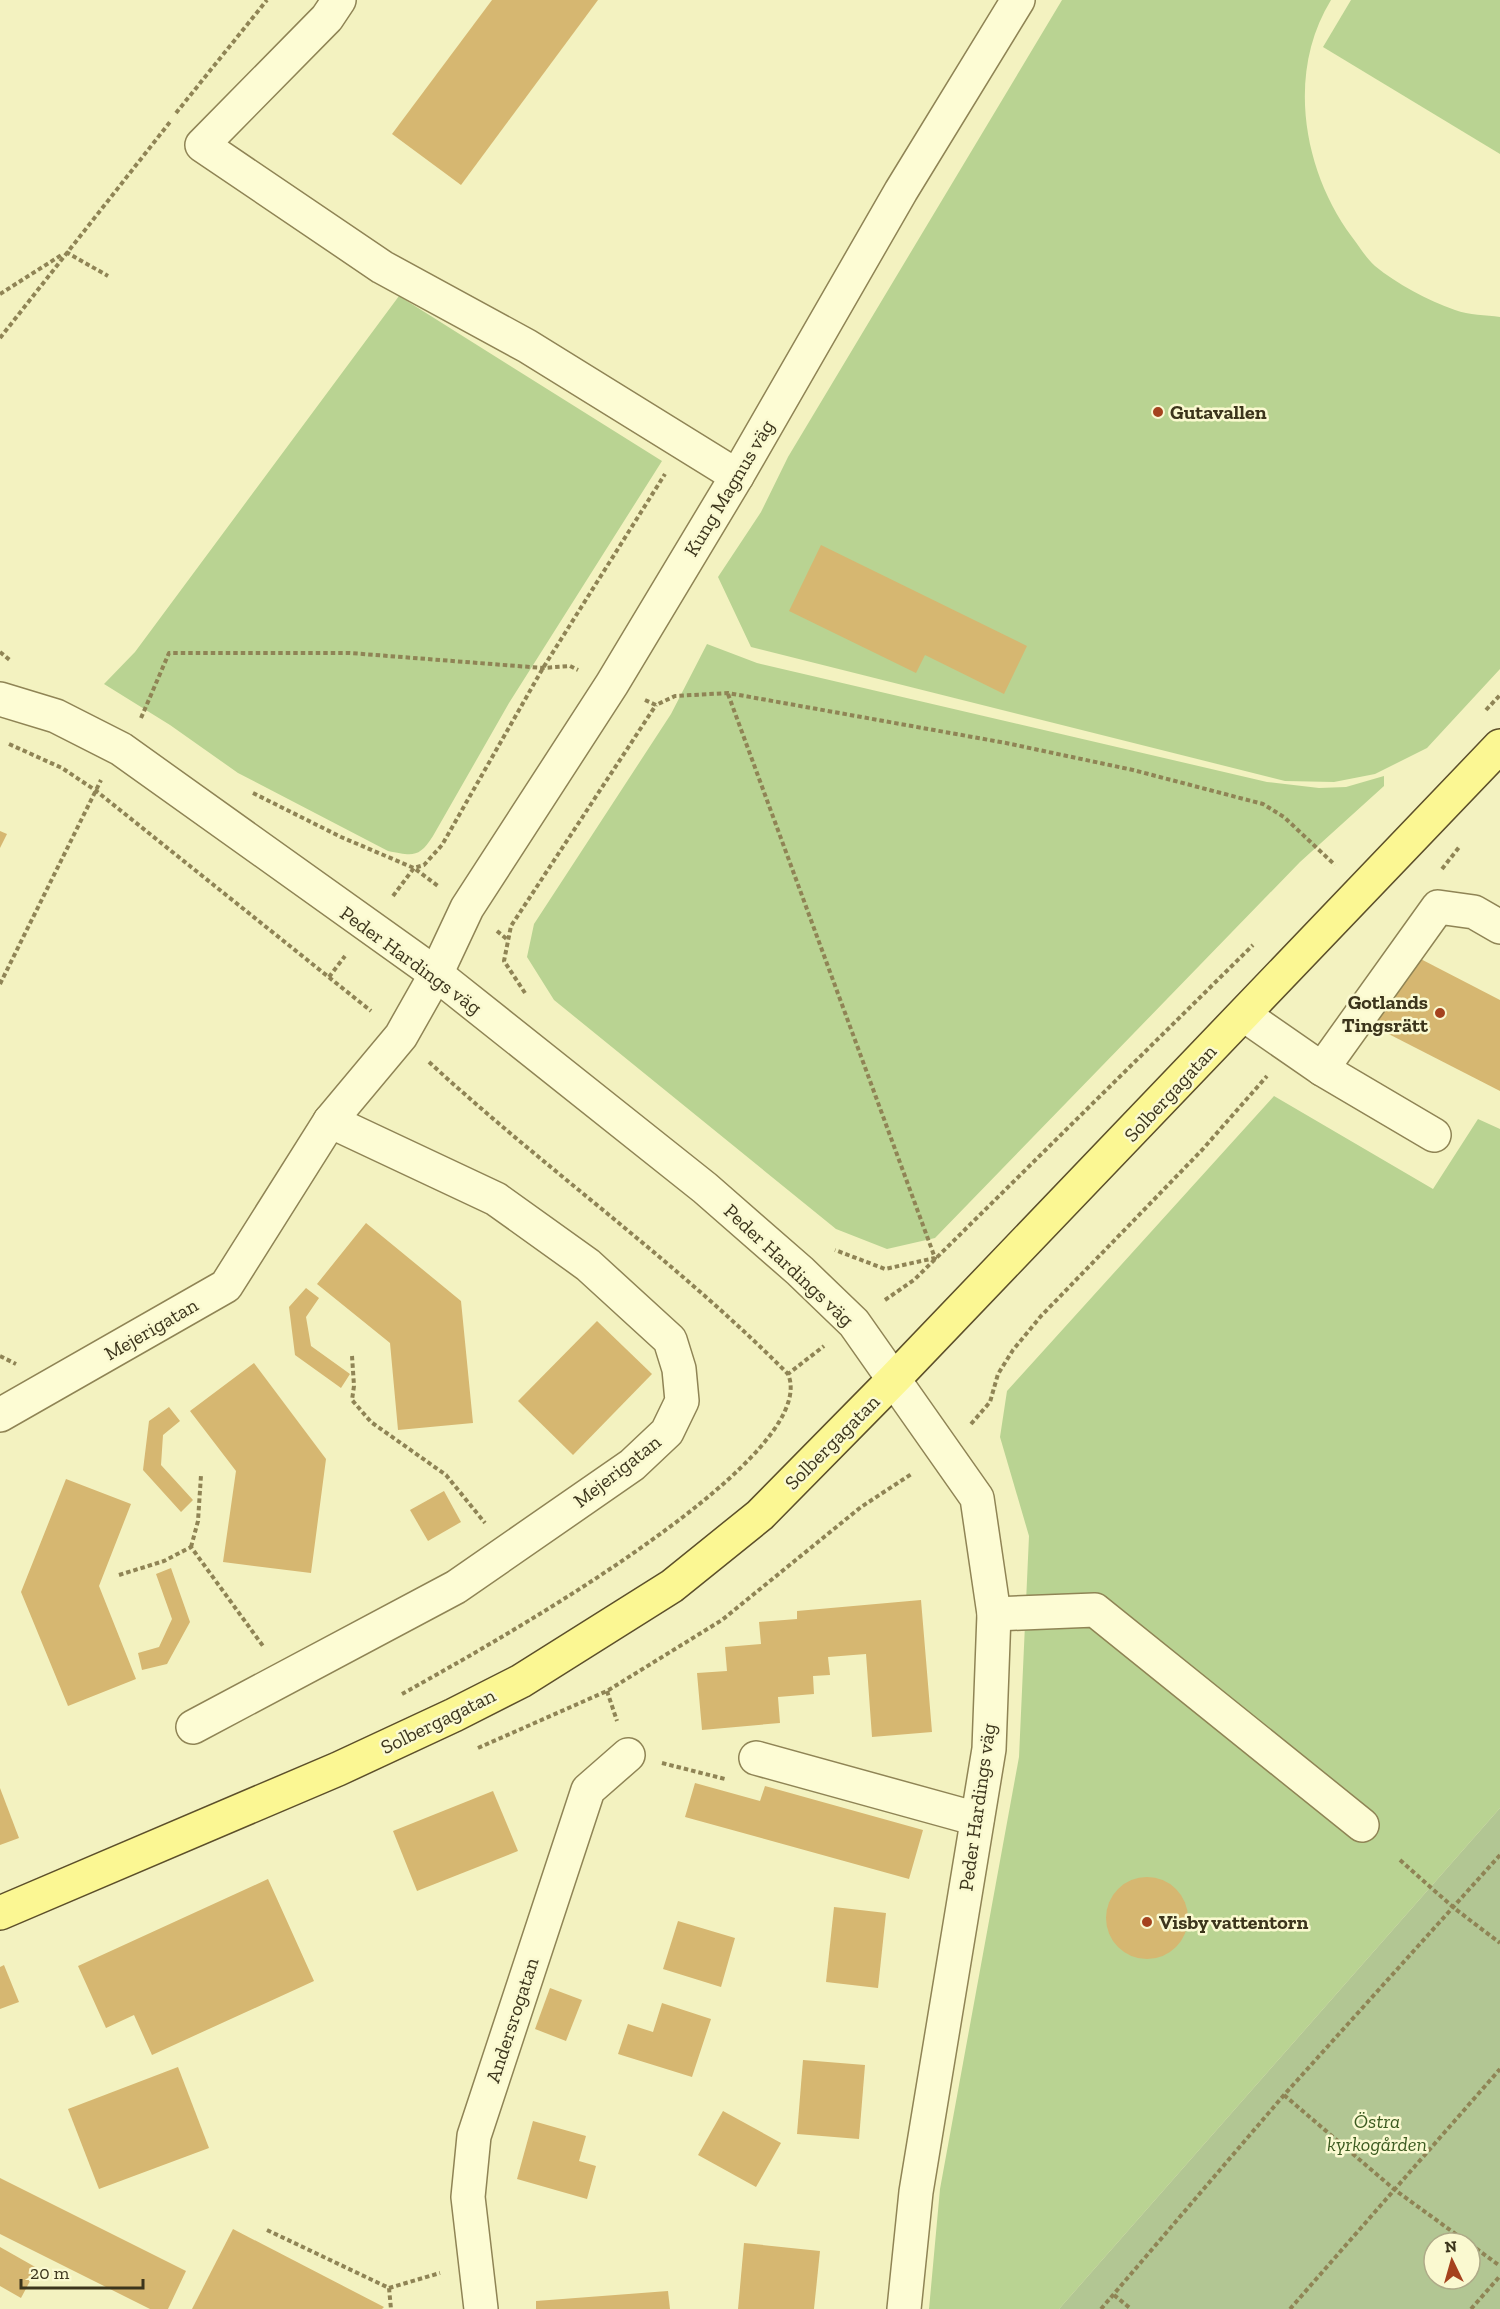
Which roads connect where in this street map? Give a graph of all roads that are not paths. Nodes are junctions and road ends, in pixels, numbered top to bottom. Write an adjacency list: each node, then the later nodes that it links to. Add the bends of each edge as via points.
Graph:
1 (339, 0): 3 (street, via 327,18 202,145 382,267 527,346)
2 (1018, 0): 3 (street, Kung Magnus väg, via 901,192)
3 (737, 476): 7 (street, Kung Magnus väg, via 612,684 467,908)
4 (0, 699): 7 (street, Peder Hardings väg, via 56,716 121,749)
5 (1500, 746): 8 (main road, Solbergagatan)
6 (1487, 919): 9 (street, via 1438,907)
7 (436, 974): 10 (street, Mejerigatan, via 401,1036); 12 (street, Peder Hardings väg, via 705,1188 800,1271 854,1323)
8 (1244, 1015): 9 (street); 12 (main road, Solbergagatan)
9 (1322, 1069): 11 (street)
10 (330, 1121): 13 (street, Mejerigatan, via 226,1286); 15 (street, Mejerigatan, via 496,1199 588,1265 670,1340 679,1370 681,1401 667,1432 632,1465 456,1587)
11 (1434, 1135)
12 (894, 1379): 14 (street, Peder Hardings väg, via 976,1498); 20 (main road, Solbergagatan, via 760,1515 672,1586 521,1681 338,1769)
13 (0, 1415)
14 (994, 1614): 18 (street, Peder Hardings väg, via 989,1749); 19 (street, via 1095,1610)
15 (193, 1727)
16 (628, 1755): 21 (street, Andersrogatan, via 588,1790 474,2136 468,2197)
17 (756, 1758): 18 (street)
18 (977, 1819): 22 (street, Peder Hardings väg, via 916,2192)
19 (1362, 1825)
20 (0, 1912)
21 (482, 2309)
22 (904, 2309)

